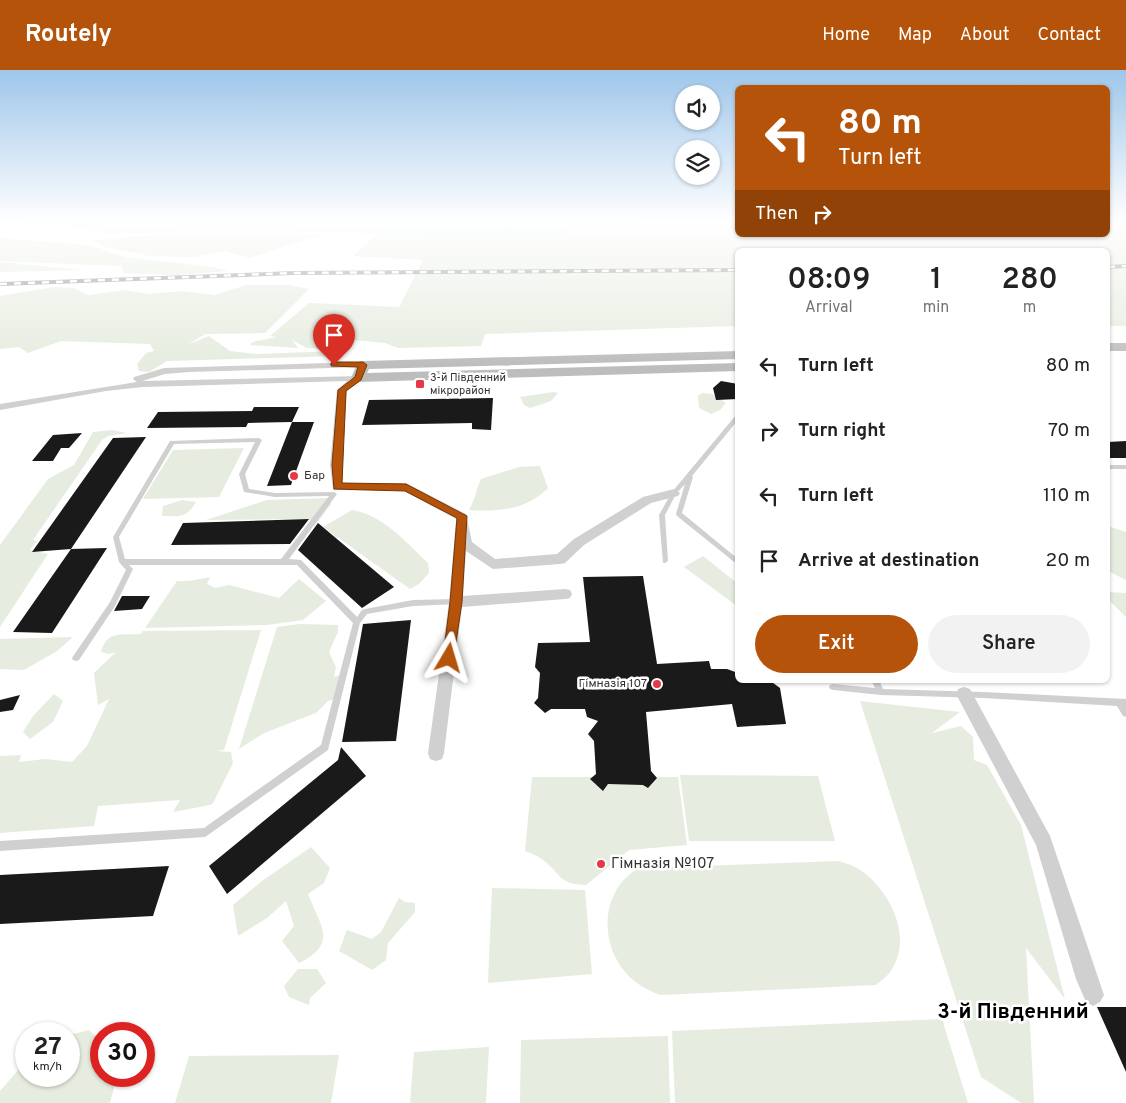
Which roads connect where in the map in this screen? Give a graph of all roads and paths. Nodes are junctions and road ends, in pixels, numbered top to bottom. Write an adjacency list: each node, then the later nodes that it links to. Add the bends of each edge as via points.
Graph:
1 (1110, 347): 2 (street)
2 (1126, 347)
3 (735, 355): 7 (street)
4 (1110, 360): 5 (street)
5 (1126, 360)
6 (735, 367): 7 (street)
7 (361, 371): 8 (street, via 124,386); 13 (street, via 342,390)
8 (0, 407)
9 (735, 420): 12 (lane)
10 (1110, 467): 11 (lane)
11 (1126, 467)
12 (691, 472): 14 (lane); 17 (lane, via 679,514)
13 (336, 490): 15 (street, via 406,487); 18 (lane, via 275,495 246,490 242,474 259,440 172,442 116,537); 19 (lane)
14 (674, 493): 15 (street, via 648,500 579,542 560,559 493,564 466,544); 16 (lane, via 662,515)
15 (462, 516): 21 (street)
16 (665, 560)
17 (735, 561)
18 (122, 562): 19 (lane); 23 (lane, via 130,569 113,604)
19 (283, 562): 22 (lane, via 299,562)
20 (565, 594): 21 (street)
21 (456, 602): 22 (lane, via 413,602 365,612); 30 (street)
22 (357, 622): 31 (lane, via 326,747 205,832)
23 (76, 658)
24 (876, 683): 26 (lane)
25 (833, 687): 26 (lane)
26 (881, 692): 27 (lane)
27 (964, 694): 28 (lane); 32 (street, via 1044,842)
28 (1122, 703): 29 (lane)
29 (1126, 713)
30 (436, 753)
31 (0, 846)
32 (1093, 995)

